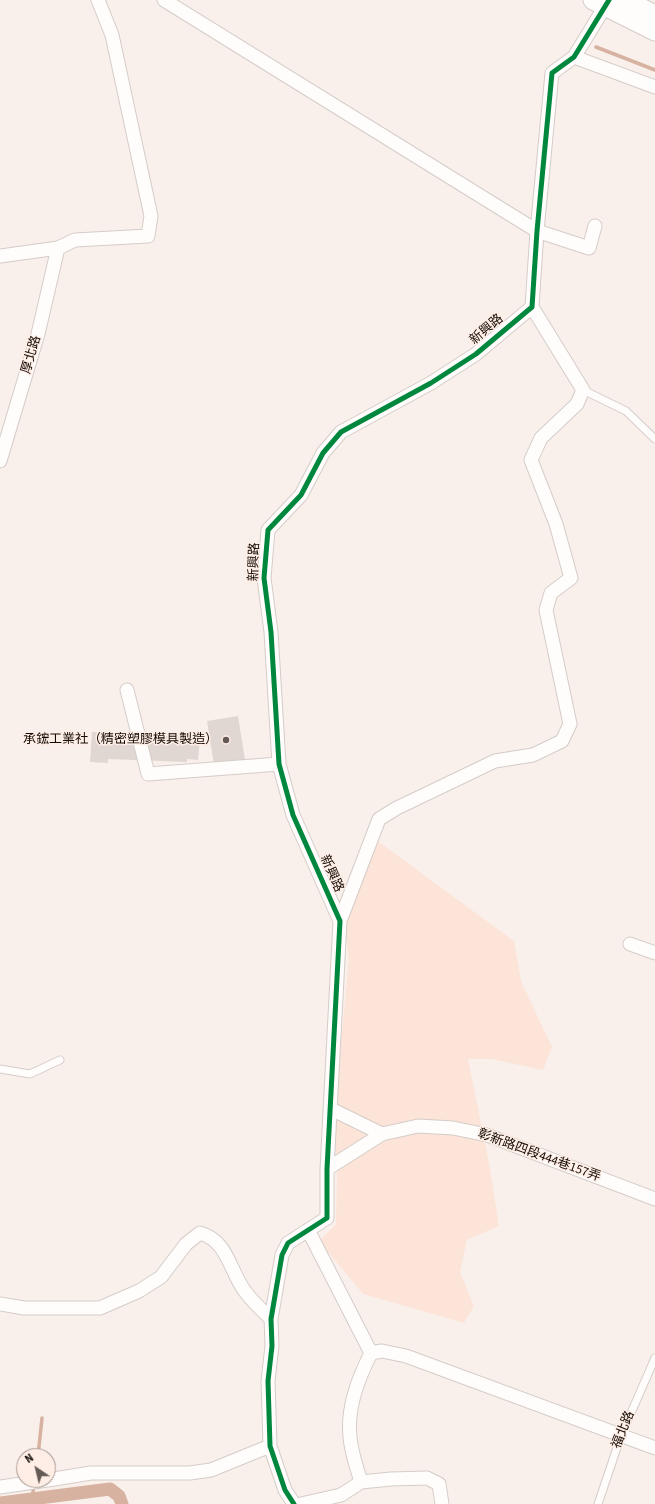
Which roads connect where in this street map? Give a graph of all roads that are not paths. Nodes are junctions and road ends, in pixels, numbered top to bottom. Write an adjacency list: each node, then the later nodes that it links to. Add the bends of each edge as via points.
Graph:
1 (98, 0): 11 (street, via 112,35 151,216 148,236 75,240)
2 (164, 0): 10 (street)
3 (625, 0): 5 (street)
4 (603, 2): 6 (street); 7 (street)
5 (655, 15)
6 (655, 31)
7 (574, 57): 8 (street); 10 (street, via 552,73)
8 (655, 87)
9 (595, 226): 10 (street, via 589,248)
10 (537, 231): 13 (street)
11 (58, 248): 12 (street); 16 (street, 厚北路, via 38,334)
12 (0, 256)
13 (532, 307): 14 (street); 18 (street, 新興路, via 476,354 341,432 323,453 301,495 268,530 264,578 271,632)
14 (583, 390): 15 (lane, via 626,411); 19 (street, via 577,404 541,438 531,460 556,524 571,578 551,593 546,610 570,724 562,741 533,755 494,761 379,819)
15 (655, 439)
16 (0, 461)
17 (127, 690): 18 (street, via 148,774)
18 (279, 764): 19 (street, 新興路, via 292,815)
19 (340, 921): 24 (street, 新興路)
20 (630, 944): 21 (street)
21 (655, 953)
22 (60, 1060): 23 (lane, via 30,1074)
23 (0, 1069)
24 (331, 1109): 25 (street); 26 (street, 新興路)
25 (382, 1134): 26 (street, 彰新路四段444巷157弄); 27 (street, 彰新路四段444巷157弄, via 418,1126 453,1128 488,1135)
26 (327, 1169): 28 (street, 新興路, via 327,1218)
27 (655, 1199)
28 (308, 1230): 30 (street, via 288,1243 282,1255); 31 (street)
29 (0, 1304): 30 (street, via 24,1308 100,1308 139,1291 161,1277 186,1244 200,1233 209,1236 222,1248 246,1293)
30 (271, 1319): 34 (street, via 272,1346 268,1381)
31 (371, 1353): 33 (street, via 382,1351 406,1356); 37 (street, via 358,1379 350,1412 350,1437)
32 (655, 1358): 33 (lane, 福北路)
33 (621, 1436): 35 (street); 43 (lane, 福北路)
34 (270, 1446): 36 (street, via 210,1470 190,1473 91,1473); 40 (street, via 285,1490)
35 (655, 1448)
36 (56, 1479)
37 (361, 1482): 41 (street, via 341,1495); 42 (street, via 427,1478 439,1484)
38 (16, 1485): 39 (street)
39 (0, 1487)
40 (294, 1504)
41 (301, 1504)
42 (442, 1504)
43 (598, 1504)

